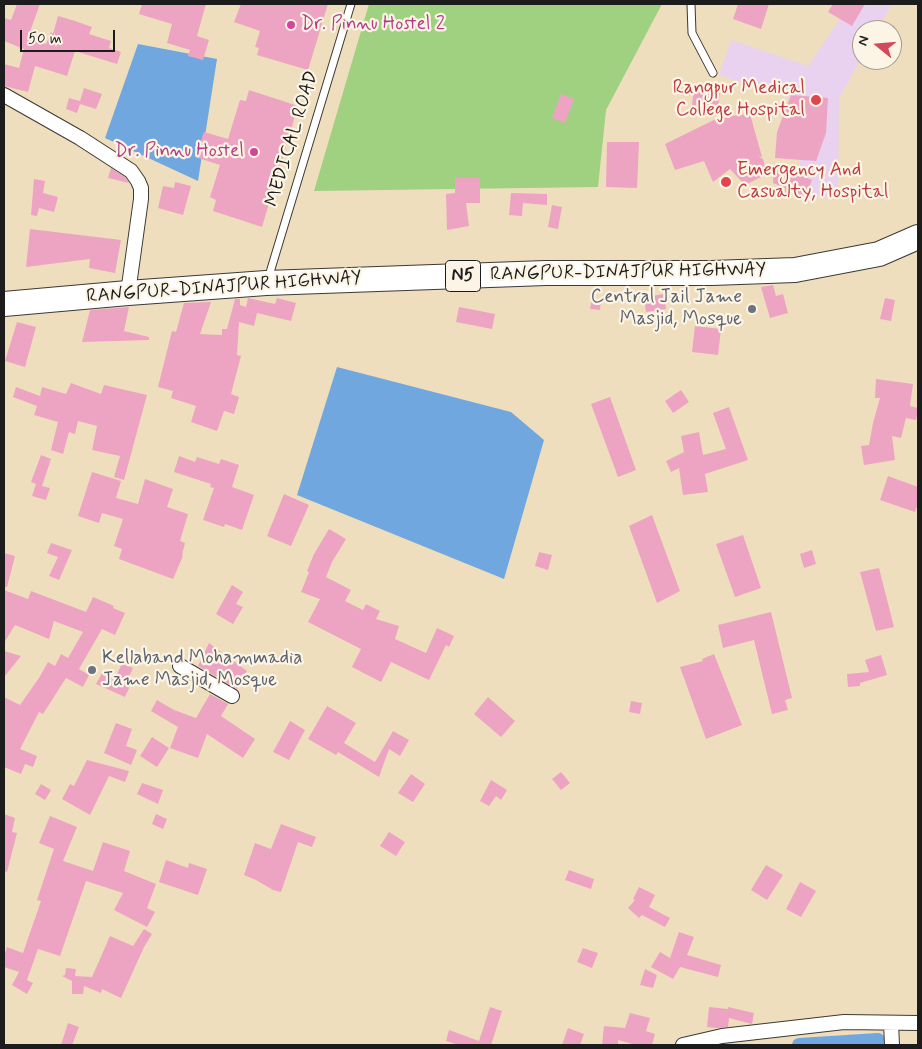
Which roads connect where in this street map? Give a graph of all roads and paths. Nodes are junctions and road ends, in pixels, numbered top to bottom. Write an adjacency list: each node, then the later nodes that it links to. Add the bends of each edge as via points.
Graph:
1 (351, 4): 6 (lane, MEDICAL ROAD)
2 (690, 4): 3 (lane, via 692,33)
3 (713, 73)
4 (4, 95): 7 (street, via 80,138 131,171 138,180 141,200)
5 (918, 237): 6 (highway, RANGPUR-DINAJPUR HIGHWAY / N5, via 879,254 795,270 546,273)
6 (266, 283): 7 (highway, RANGPUR-DINAJPUR HIGHWAY / N5)
7 (128, 293): 8 (highway, RANGPUR-DINAJPUR HIGHWAY / N5)
8 (4, 304)
9 (180, 666): 10 (street)
10 (232, 696)
11 (891, 1023): 12 (street); 13 (street, via 844,1022 722,1036); 14 (street)
12 (918, 1023)
13 (683, 1045)
14 (892, 1045)

